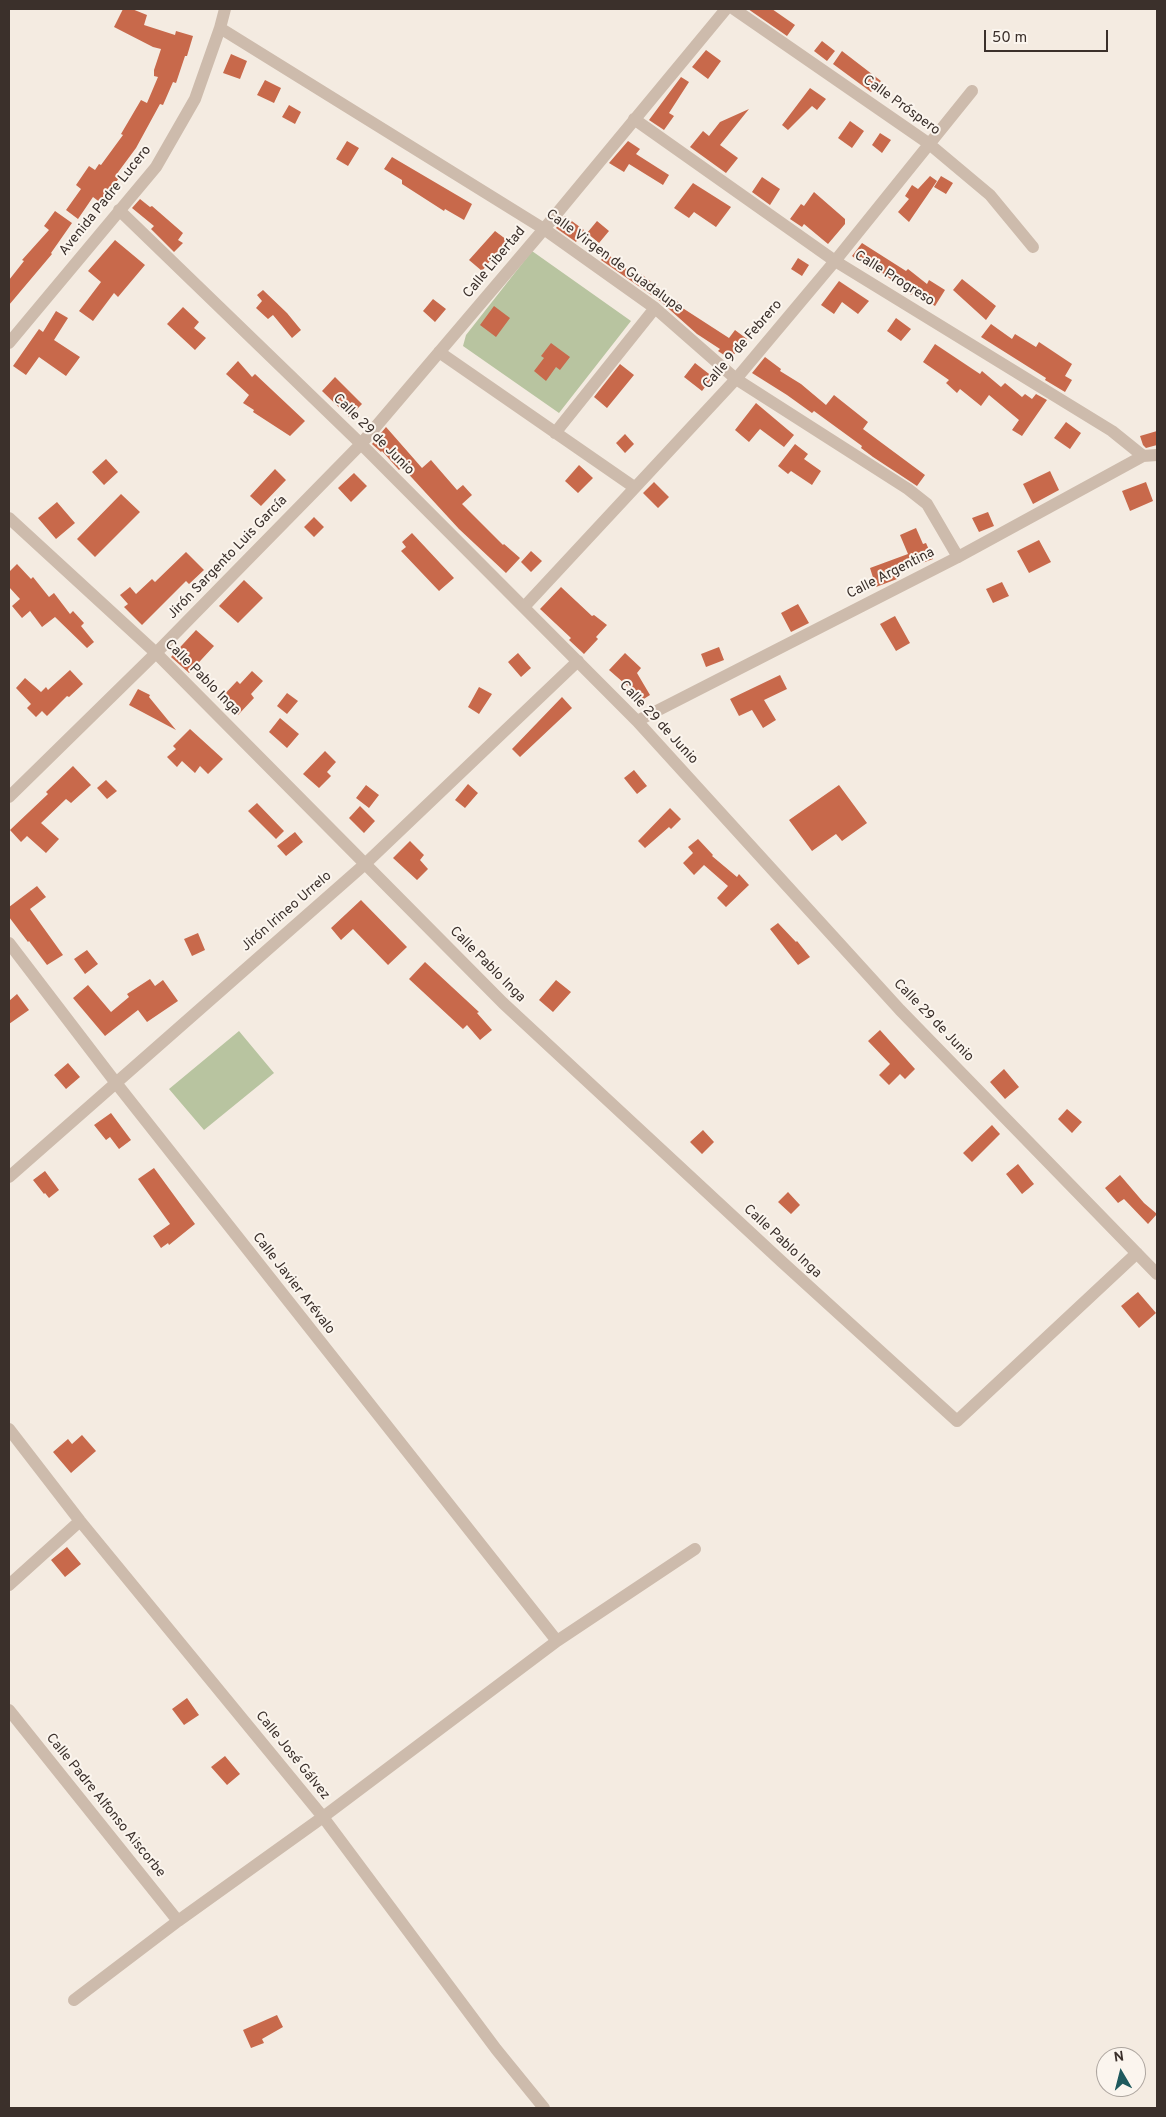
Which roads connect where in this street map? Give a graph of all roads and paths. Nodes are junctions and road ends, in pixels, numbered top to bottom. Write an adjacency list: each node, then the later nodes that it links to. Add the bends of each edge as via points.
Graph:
1 (225, 9): 4 (street, Avenida Padre Lucero)
2 (726, 9): 6 (street, Calle Libertad)
3 (734, 9): 7 (street, Calle Próspero)
4 (220, 28): 8 (street, Avenida Padre Lucero, via 195,99 156,167); 9 (street, Calle Virgen de Guadalupe)
5 (972, 90): 7 (street, Calle 9 de Febrero)
6 (634, 120): 9 (street, Calle Libertad); 11 (street, Calle Progreso)
7 (928, 143): 10 (street, Calle Próspero, via 990,195); 11 (street, Calle 9 de Febrero)
8 (119, 210): 13 (street, Avenida Padre Lucero); 17 (street, Calle 29 de Junio)
9 (544, 229): 12 (street, Calle Virgen de Guadalupe); 14 (street, Calle Libertad)
10 (1033, 247)
11 (835, 261): 15 (street, Calle 9 de Febrero); 19 (street, Calle Progreso, via 1112,431)
12 (655, 308): 15 (street, Calle Virgen de Guadalupe); 16 (street)
13 (9, 343)
14 (439, 352): 16 (street); 17 (street, Calle Libertad)
15 (736, 379): 20 (street, Calle 9 de Febrero); 22 (street, Calle Virgen de Guadalupe, via 914,494 926,504)
16 (555, 433): 20 (street)
17 (361, 444): 23 (street, Calle 29 de Junio); 24 (street, Jirón Sargento Luis García)
18 (1157, 455): 19 (street, Calle Argentina)
19 (1143, 456): 22 (street, Calle Argentina)
20 (634, 488): 23 (street, Calle 9 de Febrero)
21 (9, 518): 24 (street, Calle Pablo Inga)
22 (958, 557): 26 (street, Calle Argentina)
23 (524, 607): 25 (street, Calle 29 de Junio)
24 (156, 654): 27 (street, Jirón Sargento Luis García); 28 (street, Calle Pablo Inga)
25 (578, 661): 26 (street, Calle 29 de Junio); 28 (street, Jirón Irineo Urrelo)
26 (637, 721): 32 (street, Calle 29 de Junio, via 900,1010)
27 (9, 797)
28 (364, 864): 30 (street, Jirón Irineo Urrelo); 32 (street, Calle Pablo Inga, via 503,1004 957,1420)
29 (9, 942): 30 (street, Calle Javier Arévalo)
30 (116, 1083): 31 (street, Jirón Irineo Urrelo); 38 (street, Calle Javier Arévalo)
31 (9, 1177)
32 (1137, 1253): 33 (street, Calle 29 de Junio)
33 (1157, 1274)
34 (9, 1429): 35 (street, Calle José Gálvez)
35 (80, 1521): 37 (street); 40 (street, Calle José Gálvez)
36 (695, 1549): 38 (street)
37 (9, 1585)
38 (557, 1642): 40 (street)
39 (9, 1710): 41 (street, Calle Padre Alfonso Aiscorbe)
40 (324, 1817): 41 (street); 43 (street, Calle José Gálvez, via 496,2049)
41 (178, 1921): 42 (street)
42 (74, 2000)
43 (544, 2108)

